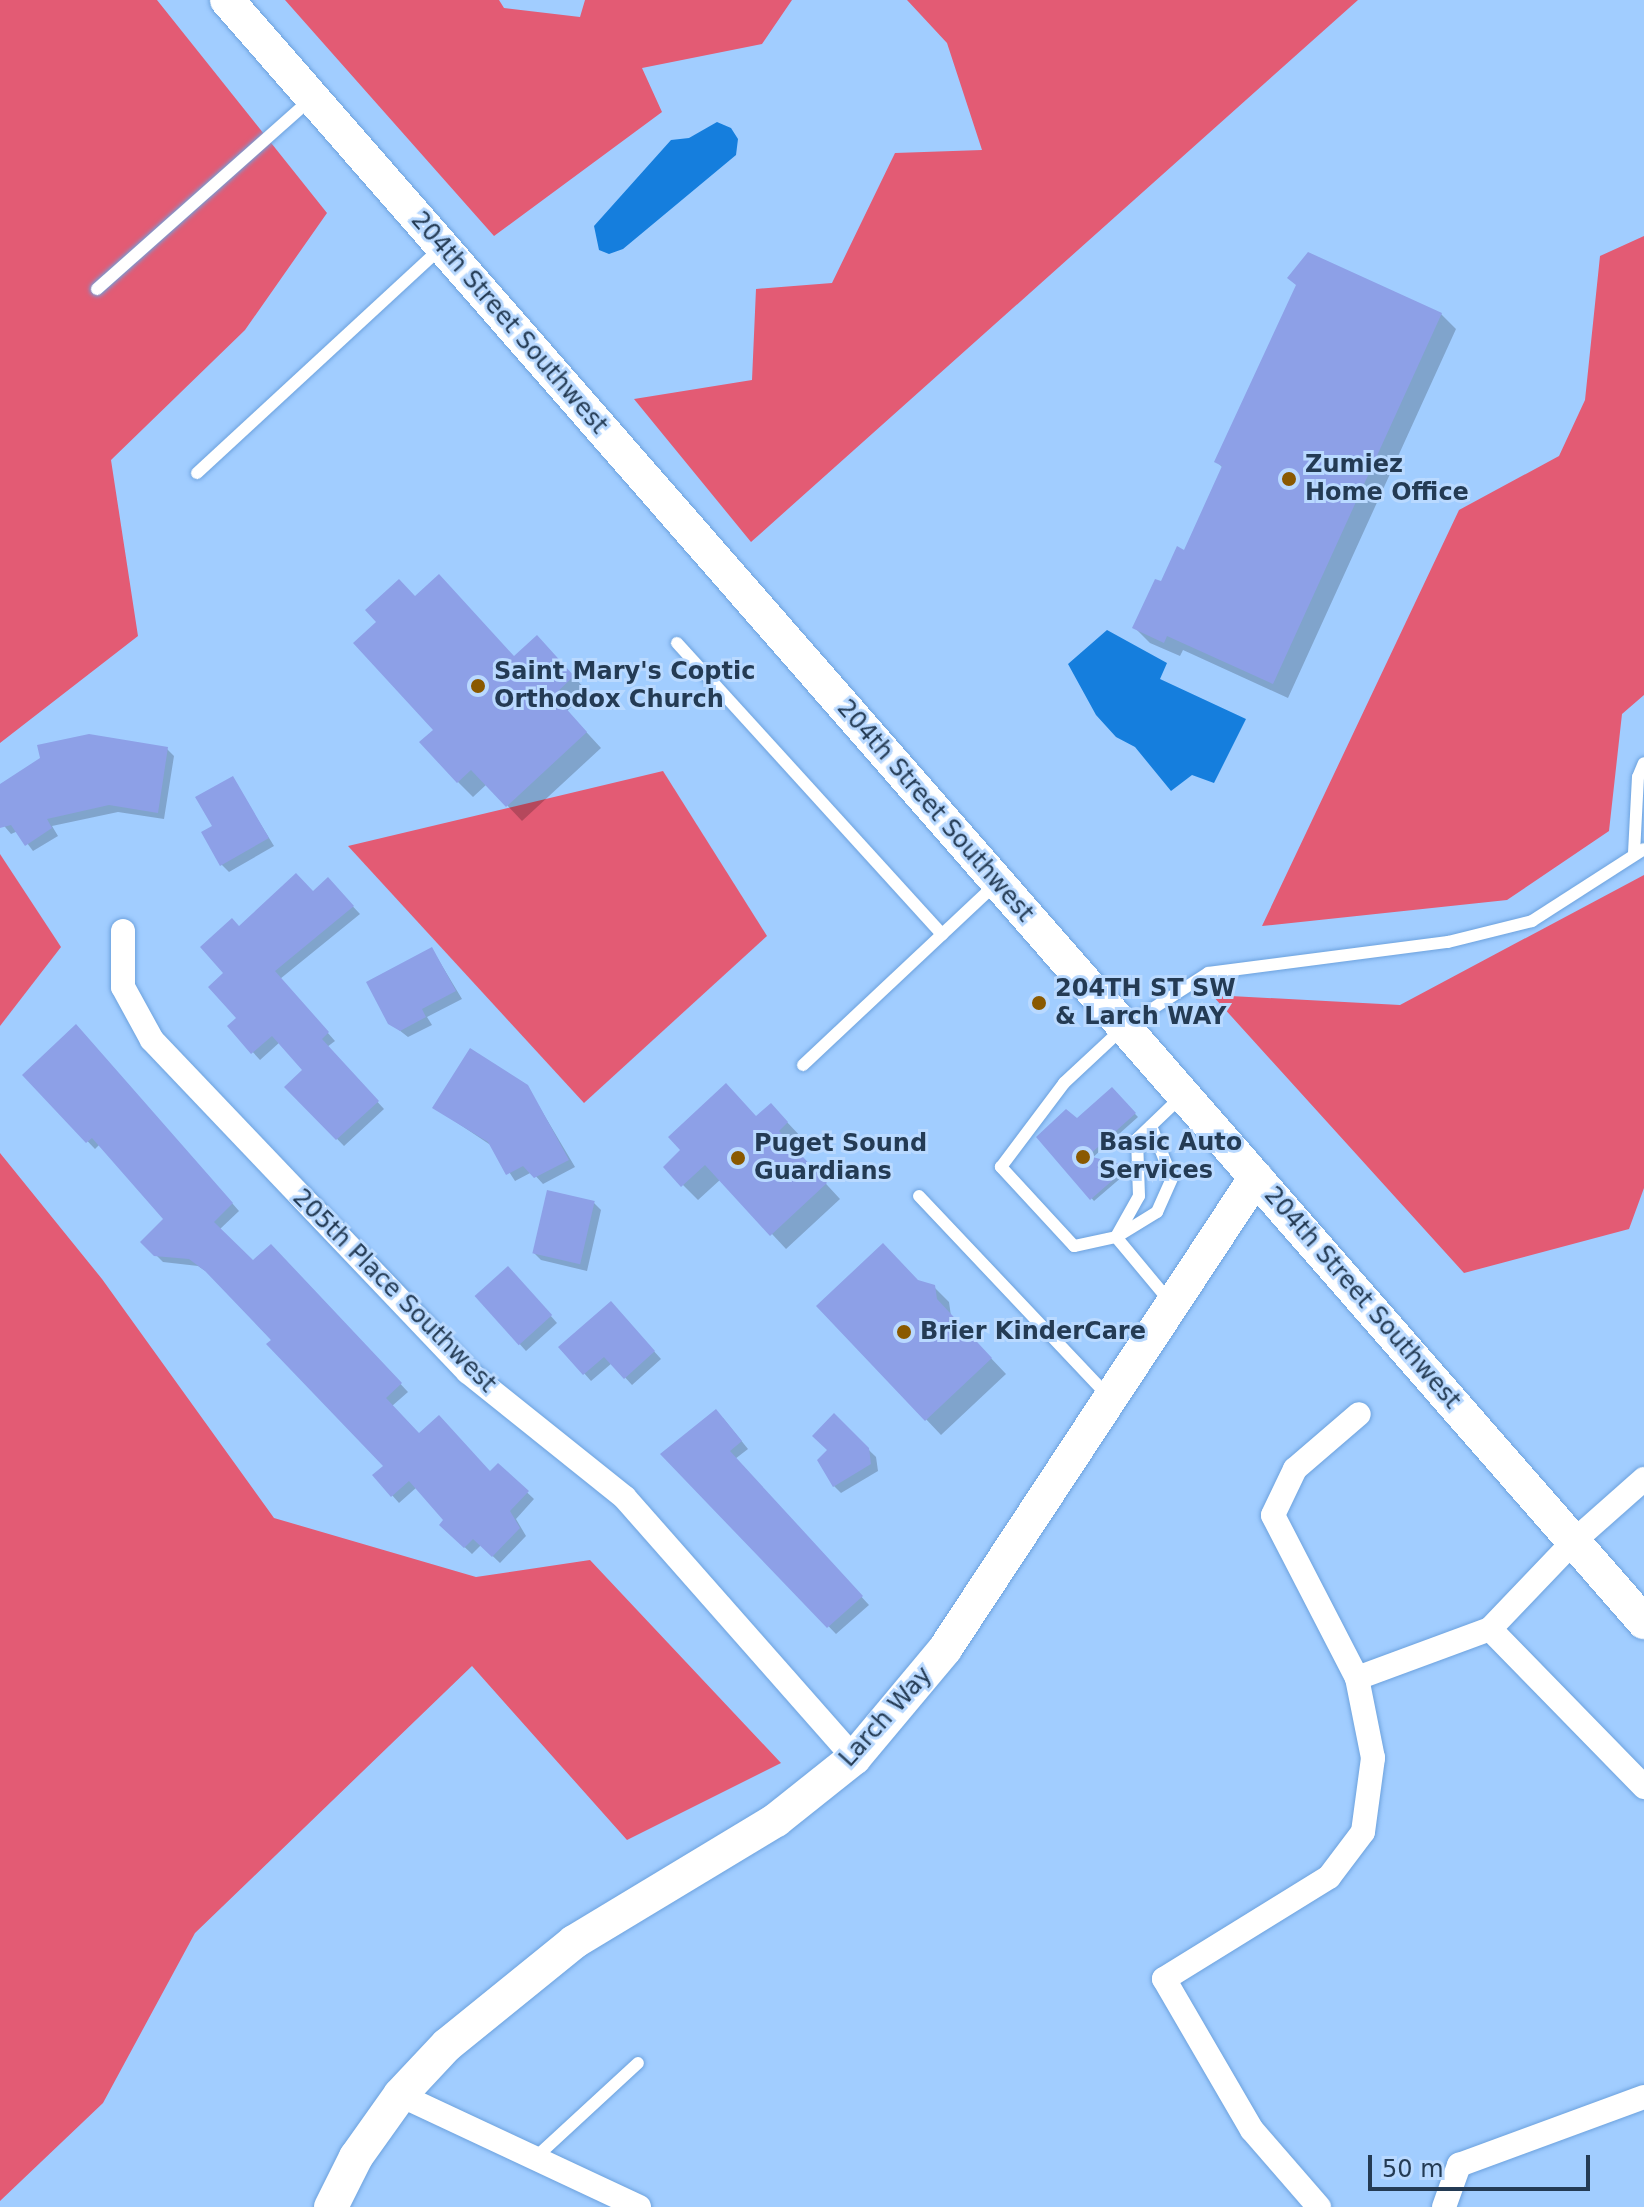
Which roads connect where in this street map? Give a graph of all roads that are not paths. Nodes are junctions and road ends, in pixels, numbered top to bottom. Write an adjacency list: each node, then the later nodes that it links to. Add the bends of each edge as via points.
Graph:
1 (227, 0): 2 (street, 204th Street Southwest)
2 (313, 98): 3 (street, 204th Street Southwest); 4 (lane)
3 (442, 246): 5 (lane); 9 (street, 204th Street Southwest)
4 (97, 289)
5 (197, 473)
6 (677, 643): 11 (lane)
7 (1644, 763): 8 (lane, via 1638,777)
8 (1639, 851): 12 (lane, via 1532,921 1448,942 1208,973)
9 (998, 882): 11 (lane); 12 (street, 204th Street Southwest)
10 (123, 931): 27 (street, 205th Place Southwest, via 123,987 152,1040 468,1372 625,1498)
11 (942, 934): 13 (lane)
12 (1124, 1027): 14 (street, 204th Street Southwest); 18 (lane, via 1064,1083 1001,1167 1074,1246)
13 (803, 1065)
14 (1184, 1095): 15 (lane); 16 (street, 204th Street Southwest)
15 (1151, 1126): 18 (lane, via 1137,1139 1139,1196); 18 (lane, via 1172,1178 1157,1212)
16 (1256, 1177): 19 (street, Larch Way); 23 (street, 204th Street Southwest)
17 (919, 1196): 20 (lane)
18 (1116, 1237): 19 (lane)
19 (1173, 1305): 20 (street, Larch Way)
20 (1111, 1399): 27 (street, Larch Way, via 945,1649)
21 (1359, 1414): 26 (street, via 1295,1469 1273,1515)
22 (1644, 1479): 23 (street)
23 (1574, 1541): 24 (street, 204th Street Southwest); 25 (street)
24 (1644, 1622)
25 (1490, 1629): 26 (street); 28 (street)
26 (1357, 1678): 35 (street, via 1373,1758 1363,1832 1329,1877 1164,1979 1252,2130)
27 (854, 1758): 30 (street, Larch Way, via 776,1820 574,1942 447,2045)
28 (1644, 1787)
29 (638, 2063): 32 (lane)
30 (400, 2095): 32 (street); 33 (street, Larch Way, via 356,2157)
31 (1644, 2097): 36 (street, via 1459,2165)
32 (535, 2158): 34 (street)
33 (331, 2207)
34 (639, 2207)
35 (1319, 2207)
36 (1444, 2207)

